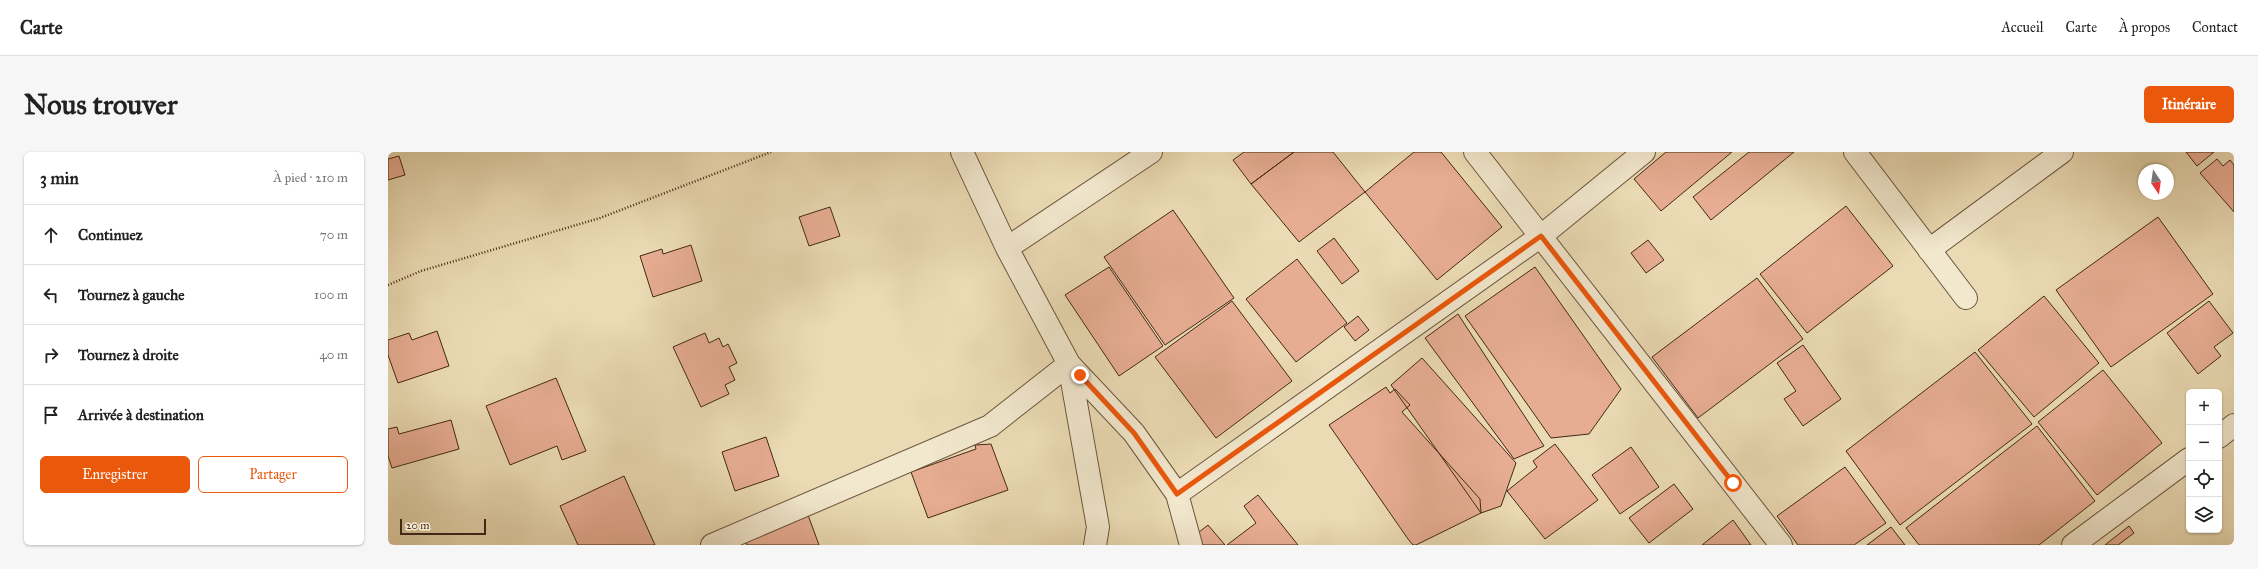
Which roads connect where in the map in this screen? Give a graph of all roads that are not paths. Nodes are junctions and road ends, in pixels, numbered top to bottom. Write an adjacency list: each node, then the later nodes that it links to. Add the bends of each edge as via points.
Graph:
1 (962, 152): 8 (street)
2 (1151, 152): 8 (street)
3 (1475, 152): 7 (street)
4 (1644, 152): 7 (street)
5 (1855, 152): 9 (street)
6 (2062, 152): 9 (street)
7 (1541, 236): 15 (street); 19 (street)
8 (1007, 248): 11 (street)
9 (1929, 250): 10 (street)
10 (1966, 298)
11 (1069, 364): 15 (street, via 1134,433); 16 (street, via 990,426); 17 (street, via 1098,527)
12 (2234, 425): 13 (street)
13 (2222, 435)
14 (2186, 461): 20 (street)
15 (1177, 494): 18 (street)
16 (712, 545)
17 (1095, 545)
18 (1191, 545)
19 (1781, 545)
20 (2073, 545)

